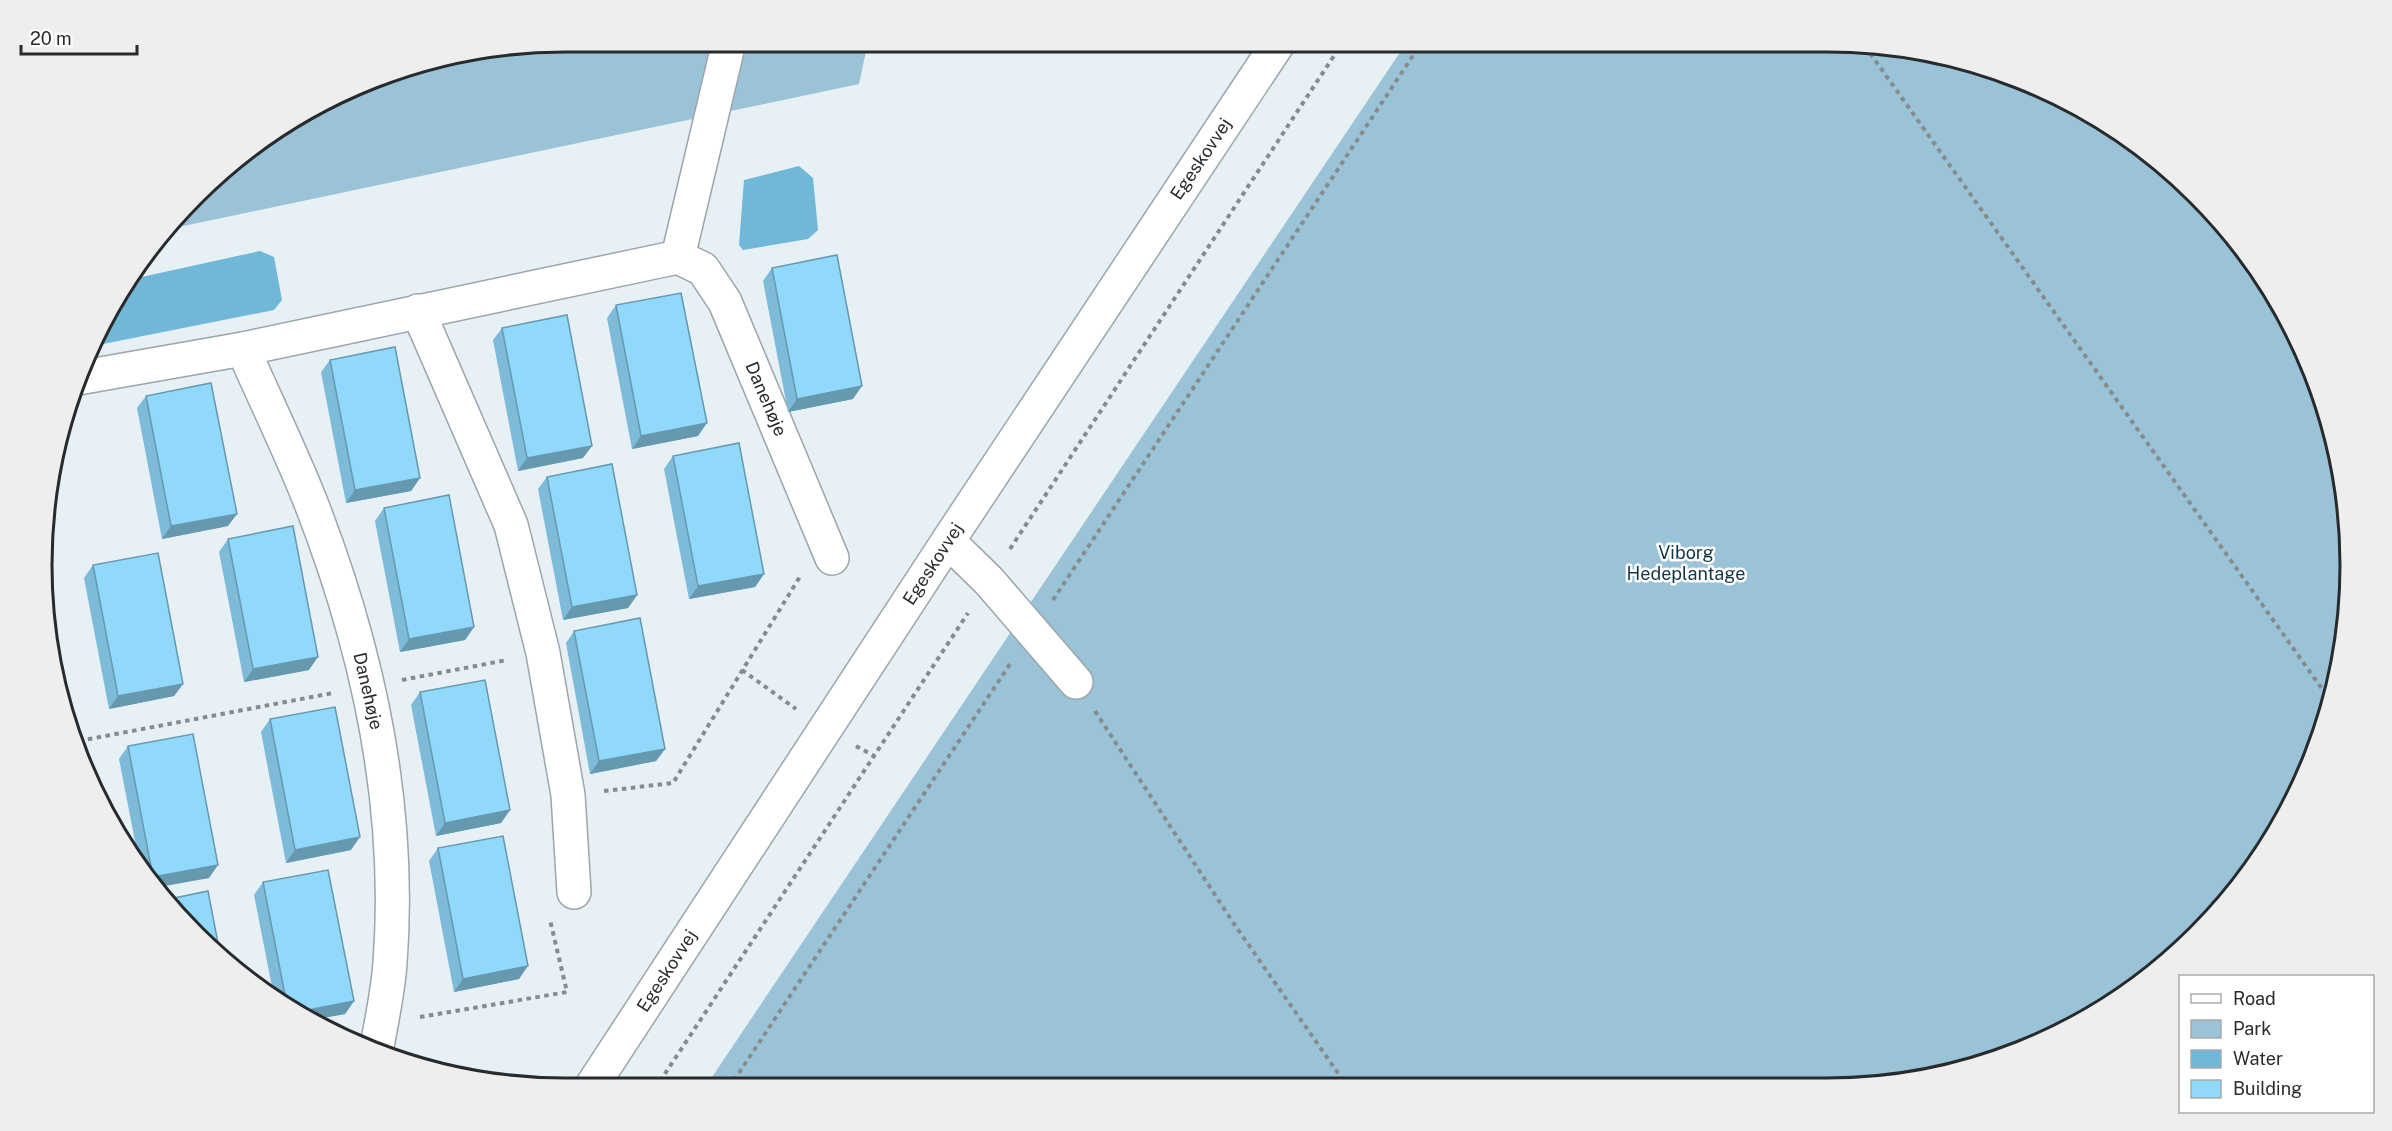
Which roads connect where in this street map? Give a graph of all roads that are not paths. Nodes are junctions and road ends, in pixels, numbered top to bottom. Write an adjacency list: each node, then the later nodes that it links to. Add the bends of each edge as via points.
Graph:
1 (726, 53): 3 (street)
2 (1272, 53): 7 (street, Egeskovvej)
3 (678, 257): 4 (street); 8 (street, Danehøje, via 703,269 725,302)
4 (418, 311): 5 (street); 10 (street, via 511,525 543,653 568,795)
5 (243, 350): 6 (street); 11 (street, Danehøje, via 310,499 357,639 379,735 391,847 390,964)
6 (89, 376)
7 (948, 541): 9 (street, via 989,581); 12 (street, Egeskovvej)
8 (828, 549)
9 (1076, 682)
10 (574, 892)
11 (378, 1038)
12 (597, 1078)

